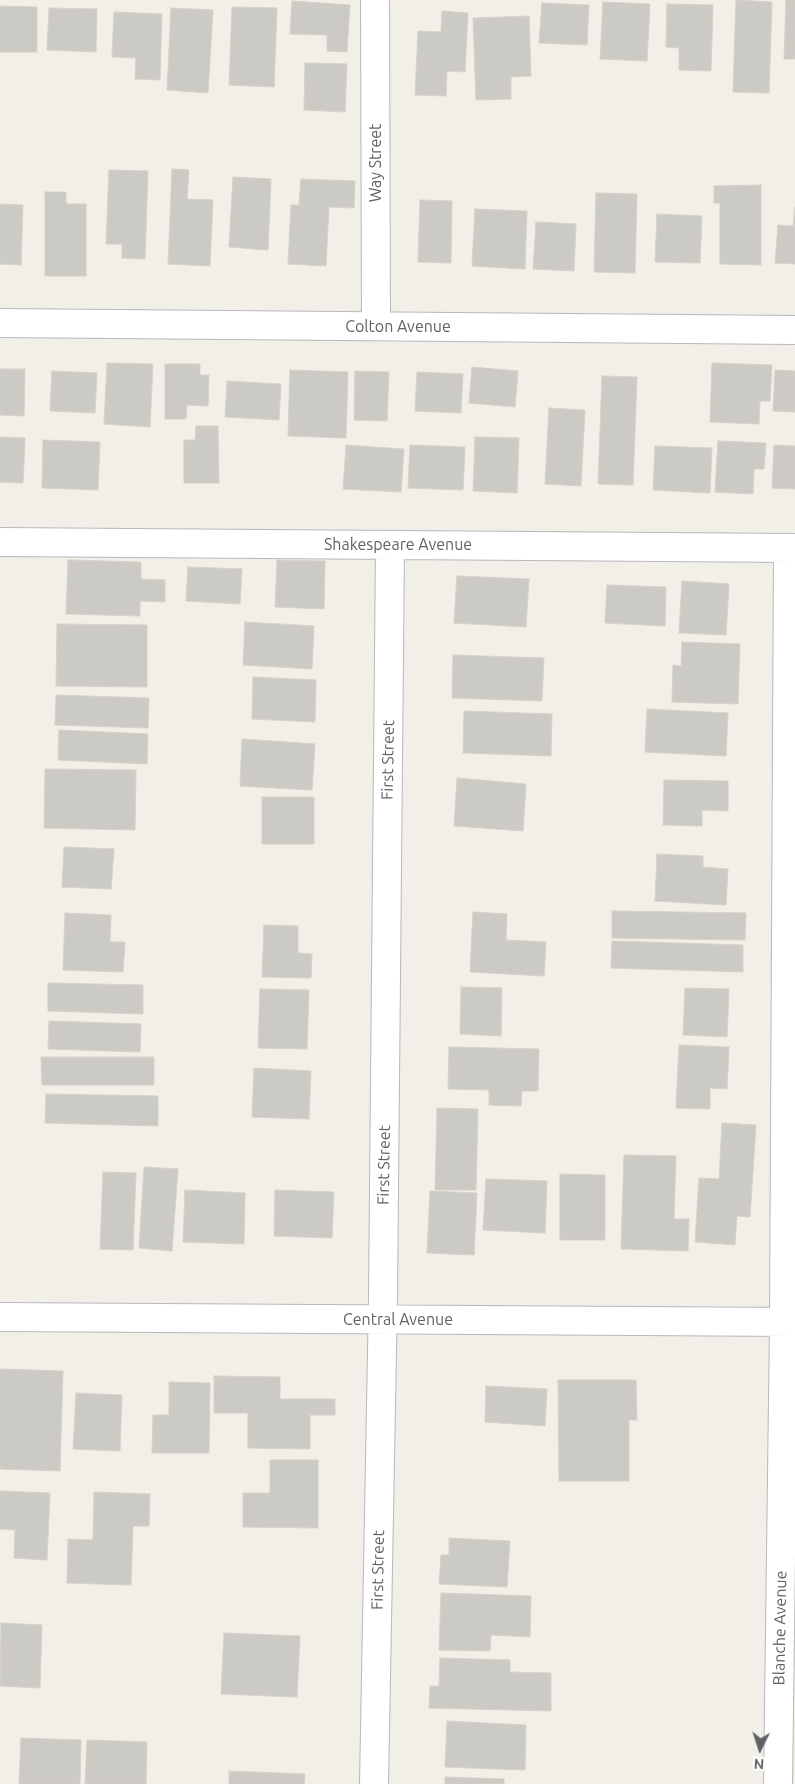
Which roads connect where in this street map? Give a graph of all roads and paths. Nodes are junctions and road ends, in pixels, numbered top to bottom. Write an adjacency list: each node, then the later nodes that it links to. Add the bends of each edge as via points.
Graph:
1 (375, 0): 3 (street, Way Street)
2 (0, 323): 3 (street, Colton Avenue)
3 (376, 326): 4 (street, Colton Avenue)
4 (795, 330)
5 (0, 542): 6 (street, Shakespeare Avenue)
6 (390, 545): 7 (street, Shakespeare Avenue); 9 (street, First Street)
7 (792, 548): 10 (street, Blanche Avenue)
8 (0, 1317): 9 (street, Central Avenue)
9 (383, 1320): 10 (street, Central Avenue); 11 (street, First Street)
10 (790, 1322): 12 (street, Blanche Avenue)
11 (374, 1784)
12 (778, 1784)

